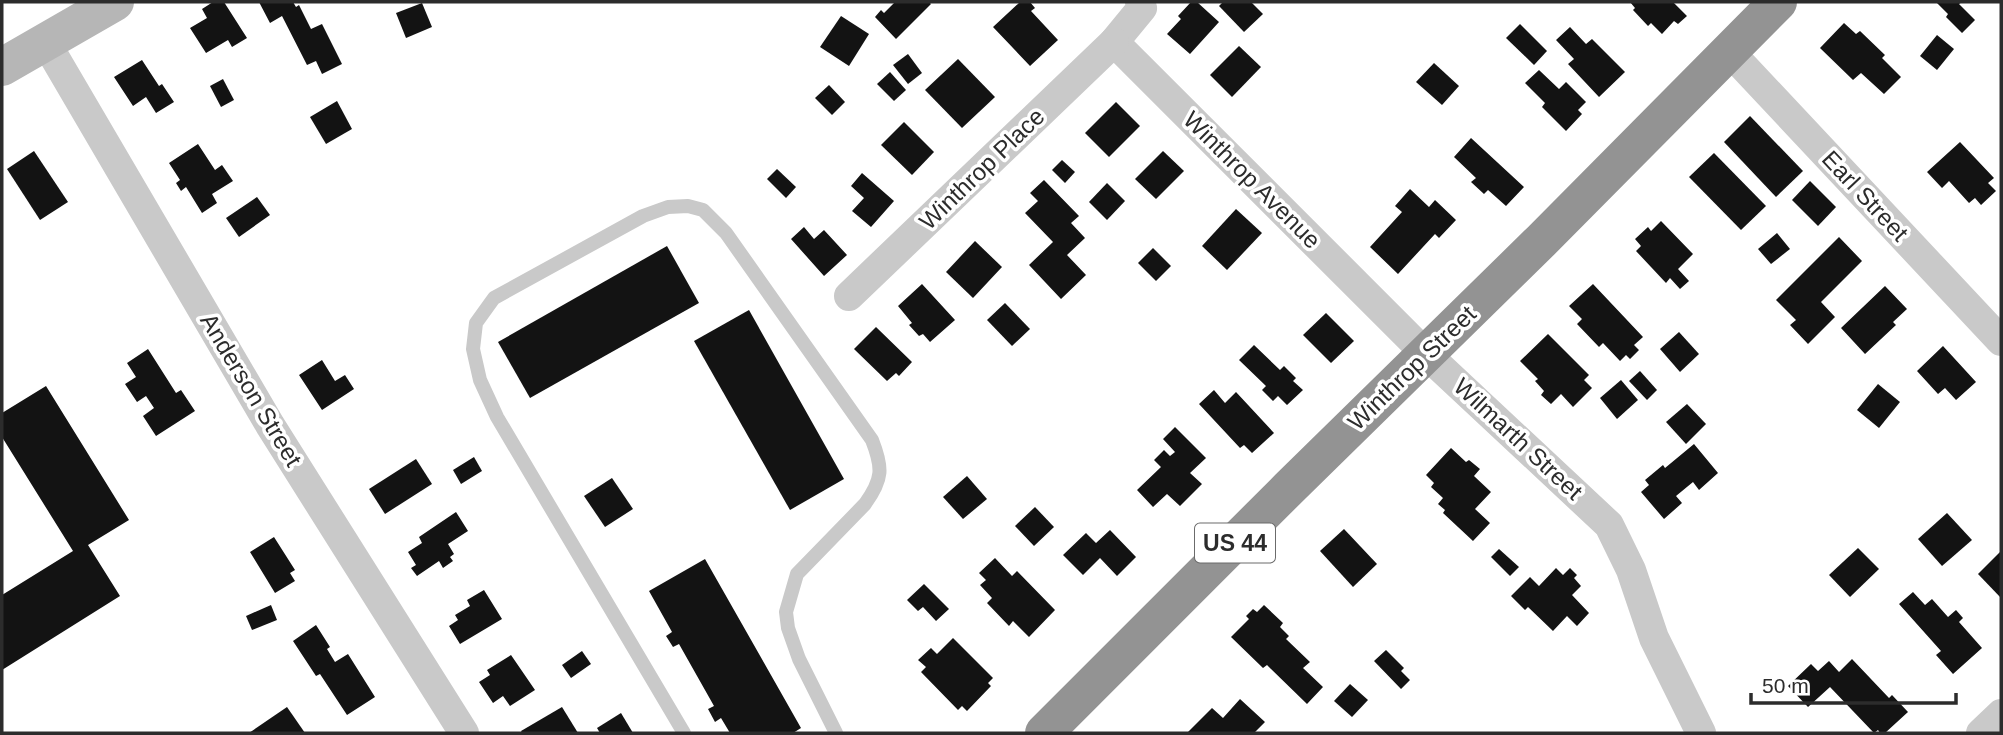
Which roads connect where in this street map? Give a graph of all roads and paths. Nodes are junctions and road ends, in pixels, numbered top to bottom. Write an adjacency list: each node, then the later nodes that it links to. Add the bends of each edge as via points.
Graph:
1 (115, 2): 4 (street)
2 (1140, 2): 5 (street, via 1142,8)
3 (1778, 2): 6 (highway, Winthrop Street / US 44)
4 (45, 41): 7 (street); 12 (street, Anderson Street)
5 (1114, 42): 8 (street, Winthrop Place); 10 (street, Winthrop Avenue)
6 (1728, 50): 9 (street, Earl Street); 10 (highway, Winthrop Street / US 44)
7 (2, 67)
8 (849, 296)
9 (2001, 341)
10 (1426, 354): 15 (highway, Winthrop Street / US 44); 16 (street, Wilmarth Street, via 1609,525 1631,570 1654,638)
11 (2001, 714): 17 (street)
12 (450, 728)
13 (684, 733): 14 (lane, via 497,417 480,380 473,335 494,298 643,216 681,205 703,210 726,233 872,440 879,459 880,477 874,492 797,574 786,612 799,659)
14 (836, 733)
15 (1044, 733)
16 (1700, 733)
17 (1981, 733)

